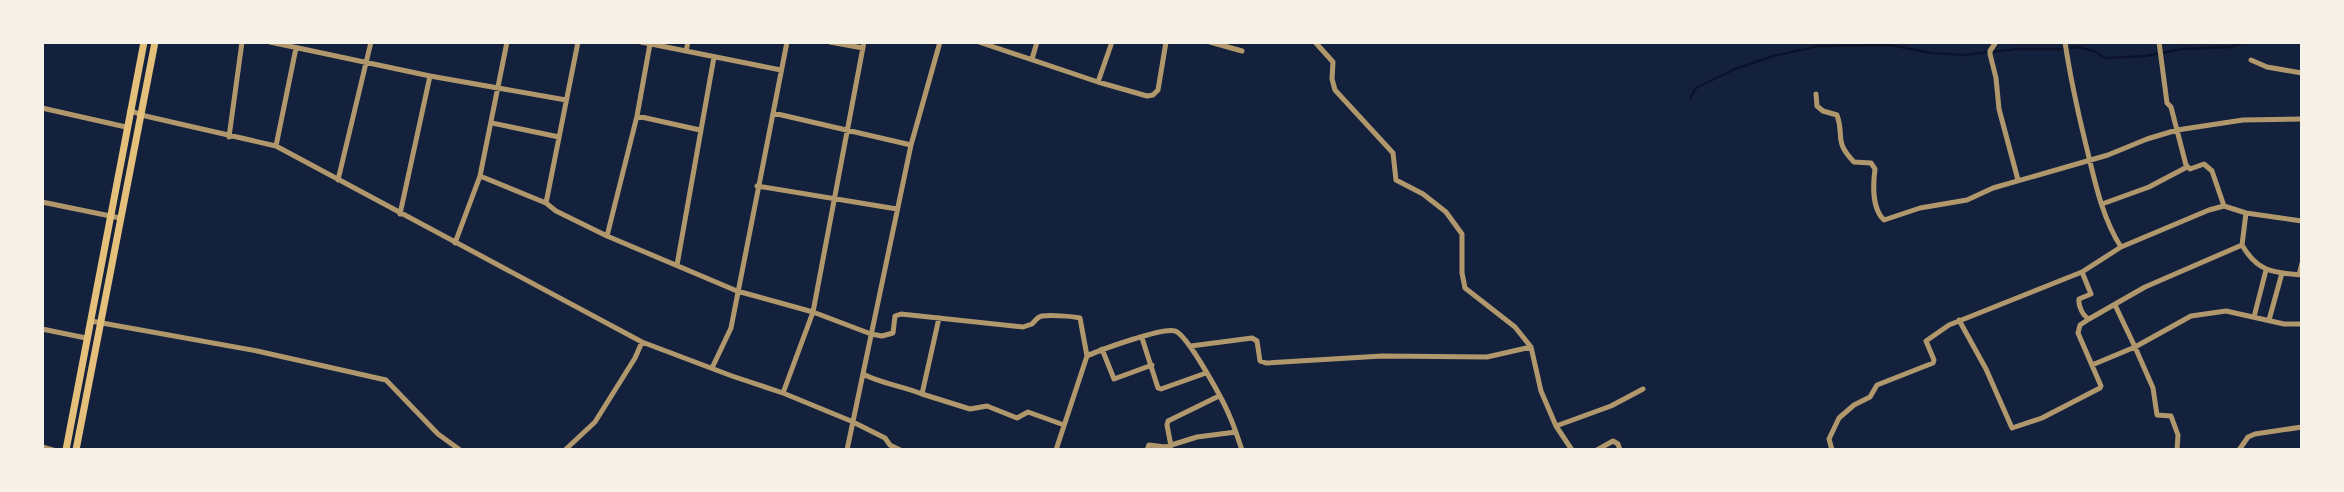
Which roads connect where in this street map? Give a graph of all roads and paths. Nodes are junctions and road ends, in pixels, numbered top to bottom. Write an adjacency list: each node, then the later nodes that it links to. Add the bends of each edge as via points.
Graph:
1 (144, 42): 39 (main road)
2 (155, 42): 41 (main road)
3 (242, 42): 49 (street)
4 (270, 42): 24 (street)
5 (371, 42): 30 (street)
6 (507, 42): 35 (street)
7 (578, 42): 37 (street)
8 (641, 42): 22 (street)
9 (688, 42): 25 (street)
10 (787, 42): 31 (street)
11 (830, 42): 23 (street)
12 (940, 42): 51 (street)
13 (979, 42): 28 (street)
14 (1037, 42): 28 (street)
15 (1112, 42): 34 (street)
16 (1166, 42): 34 (street, via 1158,90 1153,95)
17 (1210, 42): 26 (street)
18 (1315, 42): 97 (street, via 1333,62 1335,90 1393,153 1396,180 1423,194 1446,212 1462,234 1465,288 1515,327)
19 (1996, 42): 57 (street, via 1990,52 1999,109)
20 (2159, 42): 48 (street, via 2167,103)
21 (2065, 43): 53 (street)
22 (650, 44): 25 (street); 42 (street)
23 (864, 45): 47 (street)
24 (296, 48): 30 (street); 52 (street)
25 (686, 51): 27 (street)
26 (1242, 51)
27 (714, 57): 31 (street); 46 (street)
28 (1032, 59): 34 (street)
29 (2251, 60): 32 (street, via 2267,67)
30 (366, 62): 33 (street); 56 (street)
31 (781, 70): 40 (street)
32 (2302, 73)
33 (430, 76): 35 (street); 66 (street)
34 (1098, 82)
35 (497, 88): 37 (street); 44 (street)
36 (1816, 94): 57 (street, via 1817,106 1837,115 1840,142 1847,155 1854,162 1871,163 1875,169 1876,200 1880,217 1884,220 1920,208 1967,200)
37 (566, 100): 50 (street)
38 (42, 108): 45 (street)
39 (130, 110): 41 (street); 45 (main road)
40 (773, 113): 47 (street); 58 (street)
41 (141, 115): 49 (street); 68 (main road)
42 (637, 116): 46 (street); 70 (street)
43 (2302, 119): 48 (street, via 2243,120)
44 (492, 122): 50 (street); 55 (street)
45 (126, 127): 67 (main road)
46 (700, 130): 75 (street)
47 (847, 130): 51 (street); 59 (street)
48 (2178, 130): 53 (street); 54 (street)
49 (229, 137): 52 (street)
50 (559, 137): 61 (street)
51 (911, 145): 64 (street)
52 (276, 146): 56 (street)
53 (2090, 161): 57 (street); 62 (street)
54 (2188, 167): 62 (street, via 2149,187); 63 (street, via 2204,164 2212,171)
55 (480, 176): 61 (street); 71 (street)
56 (338, 180): 66 (street)
57 (2018, 180)
58 (757, 186): 59 (street); 80 (street)
59 (834, 198): 64 (street); 82 (street)
60 (42, 202): 67 (street)
61 (546, 203): 70 (street)
62 (2102, 204): 73 (street)
63 (2224, 206): 65 (street); 73 (street)
64 (897, 209): 92 (street)
65 (2246, 213): 69 (street); 72 (street)
66 (400, 214): 71 (street)
67 (110, 216): 68 (street); 86 (main road)
68 (120, 218): 89 (main road)
69 (2302, 221)
70 (607, 236): 75 (street)
71 (456, 243): 95 (street)
72 (2242, 244): 76 (street, via 2254,263); 81 (street, via 2145,287)
73 (2121, 247): 77 (street)
74 (2302, 262): 79 (street)
75 (677, 265): 80 (street)
76 (2266, 270): 78 (street); 83 (street)
77 (2082, 272): 85 (street, via 2091,294 2078,303); 87 (street)
78 (2282, 273): 79 (street); 88 (street)
79 (2300, 275)
80 (737, 291): 82 (street); 103 (street, via 731,328)
81 (2115, 305): 85 (street); 98 (street)
82 (813, 312): 92 (street); 107 (street)
83 (2254, 317): 88 (street); 98 (street, via 2226,311 2191,316)
84 (939, 318): 92 (street, via 901,314 895,316 893,333); 100 (street, via 1023,327 1042,316 1080,318); 108 (street)
85 (2089, 319): 102 (street, via 2078,330)
86 (91, 320): 89 (street); 93 (main road)
87 (1959, 320): 102 (street, via 1986,369 2012,428 2042,418 2098,390 2101,386); 132 (street, via 1926,342 1933,363 1877,385 1870,397 1839,418 1829,439)
88 (2269, 320): 90 (street)
89 (100, 323): 116 (main road); 122 (street, via 256,351 386,380 438,434)
90 (2302, 324)
91 (42, 330): 93 (street)
92 (871, 334): 105 (street)
93 (86, 338): 115 (main road)
94 (1142, 338): 96 (street, via 1173,330); 99 (street); 101 (street)
95 (642, 342): 103 (street); 123 (street, via 595,422)
96 (1191, 346): 97 (street, via 1252,338 1257,341 1260,361 1266,362 1382,356 1487,358); 104 (street)
97 (1531, 347): 112 (street, via 1542,391)
98 (2135, 347): 102 (street); 133 (street, via 2153,388 2157,415 2171,416 2178,435)
99 (1102, 349): 100 (street); 101 (street, via 1114,379)
100 (1087, 356): 111 (street)
101 (1152, 365): 104 (street, via 1158,388 1164,390)
102 (2092, 366)
103 (712, 368): 107 (street)
104 (1206, 373): 109 (street)
105 (863, 374): 108 (street); 110 (street)
106 (1643, 389): 112 (street, via 1611,406)
107 (783, 393): 110 (street)
108 (922, 394): 111 (street, via 970,408 987,406 1017,418 1028,412)
109 (1219, 396): 114 (street); 117 (street, via 1168,421)
110 (851, 421): 124 (street); 125 (street)
111 (1064, 425): 126 (street)
112 (1556, 426): 129 (street)
113 (2302, 427): 134 (street, via 2255,434 2248,437)
114 (1236, 432): 117 (street, via 1197,437); 128 (street)
115 (68, 437): 116 (main road); 120 (main road)
116 (78, 439): 121 (main road)
117 (1172, 446): 127 (street, via 1149,445)
118 (42, 447): 119 (street)
119 (53, 450)
120 (66, 450)
121 (76, 450)
122 (460, 450)
123 (565, 450)
124 (847, 450)
125 (900, 450)
126 (1056, 450)
127 (1147, 450)
128 (1242, 450)
129 (1572, 450)
130 (1597, 450): 131 (street, via 1613,441)
131 (1620, 450)
132 (1832, 450)
133 (2176, 450)
134 (2239, 450)

